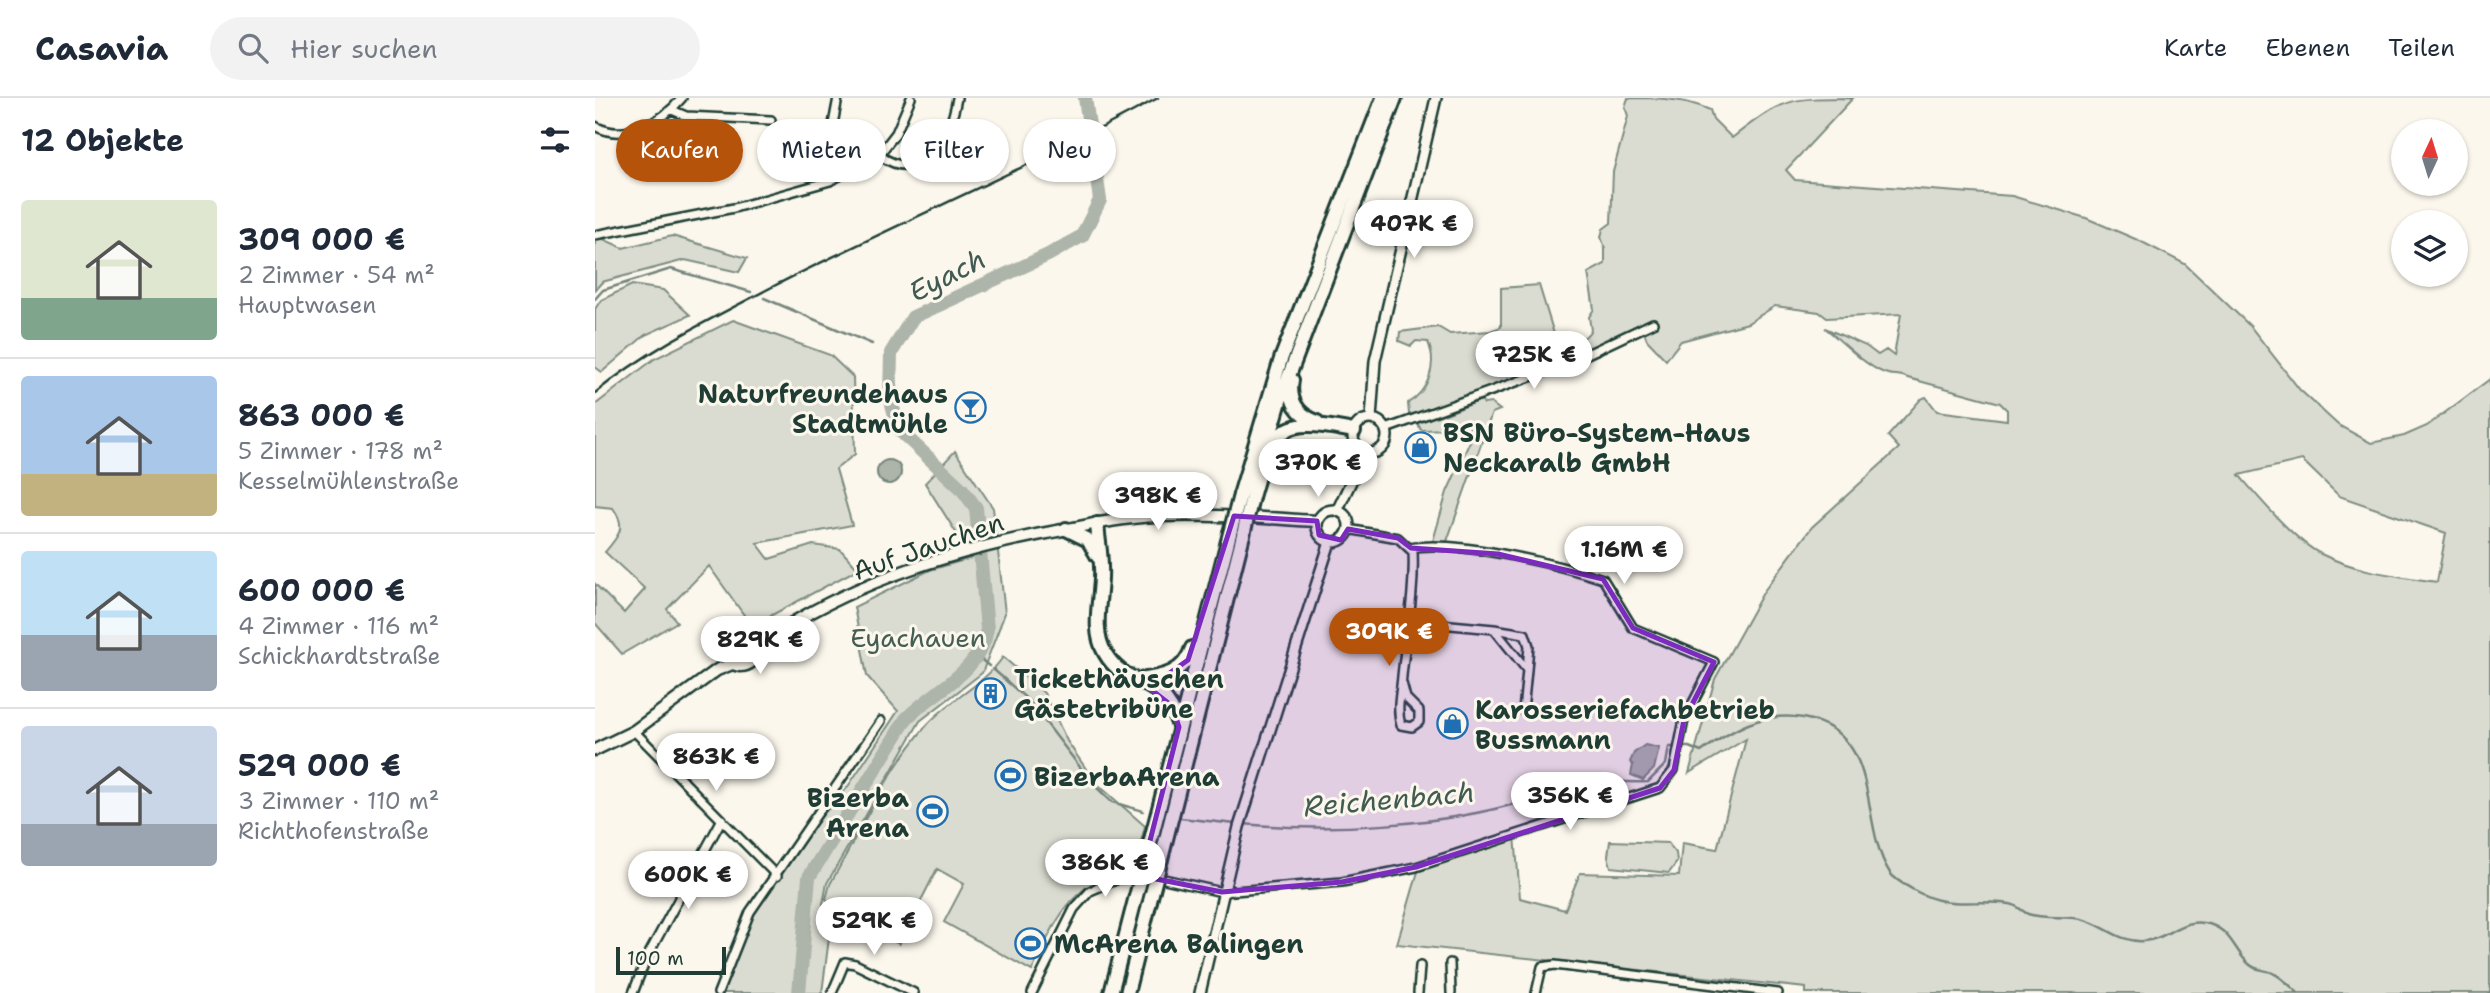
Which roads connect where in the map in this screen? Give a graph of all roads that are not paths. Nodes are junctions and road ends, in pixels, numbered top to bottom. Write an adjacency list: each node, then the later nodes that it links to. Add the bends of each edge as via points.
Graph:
1 (681, 98): 8 (street)
2 (838, 98): 10 (street)
3 (911, 98): 12 (street)
4 (957, 98): 13 (street, via 948,133 930,158 909,165)
5 (1383, 98): 24 (highway, via 1281,359)
6 (1395, 98): 17 (highway)
7 (1436, 98): 18 (street, via 1375,361)
8 (672, 110): 9 (street, via 686,116); 11 (street, via 641,130 612,132)
9 (757, 119)
10 (834, 119)
11 (595, 126)
12 (886, 146)
13 (886, 158)
14 (826, 182): 15 (street, via 734,208)
15 (595, 235)
16 (1653, 323): 20 (street, via 1566,364)
17 (1300, 345): 19 (highway, via 1290,389 1293,404 1305,417); 23 (highway)
18 (1371, 419): 20 (street); 21 (street)
19 (1327, 427): 21 (highway); 23 (highway, via 1306,425 1280,432)
20 (1386, 429): 22 (street, via 1384,445 1376,452)
21 (1354, 430): 22 (street, via 1357,446)
22 (1365, 452): 25 (street)
23 (1257, 481): 24 (highway)
24 (1246, 496): 30 (highway, bridge)
25 (1337, 511): 26 (street, via 1325,512); 29 (street, via 1346,517)
26 (1317, 522): 27 (main road, Auf Jauchen, via 1220,515 1155,516); 31 (street, via 1319,535)
27 (1097, 524): 28 (main road, Auf Jauchen); 33 (highway)
28 (1066, 529): 33 (highway, via 1088,540); 37 (main road, Auf Jauchen, via 999,541 911,568)
29 (1348, 529): 31 (street, via 1341,540); 32 (street, via 1398,538)
30 (1236, 534): 34 (highway); 59 (highway, bridge)
31 (1330, 542): 49 (street)
32 (1411, 548): 35 (street, via 1414,570); 49 (street, via 1498,554 1603,579 1633,628 1714,662 1684,720 1674,770 1660,788 1429,863 1342,881)
33 (1101, 569): 40 (highway, via 1098,633 1103,651 1119,670)
34 (1206, 619): 40 (highway, via 1188,660 1178,670); 44 (highway)
35 (1408, 621): 36 (street); 41 (street)
36 (1494, 629): 39 (street); 39 (street, via 1525,634)
37 (755, 642): 38 (main road, via 753,662 740,667); 38 (main road, via 744,634 731,638 725,646)
38 (729, 661): 45 (main road)
39 (1527, 670): 42 (street)
40 (1139, 680): 44 (highway, via 1159,691 1172,706)
41 (1402, 683): 41 (street, via 1399,718 1401,725 1412,727 1419,722 1419,711 1406,698)
42 (1523, 711)
43 (881, 721): 48 (street)
44 (1179, 727): 58 (highway, bridge)
45 (634, 731): 46 (main road); 47 (street)
46 (595, 750)
47 (722, 819): 48 (street); 53 (street, via 646,959)
48 (777, 876): 54 (street, via 750,912)
49 (1222, 892): 57 (street, via 1150,876 1105,883 1090,891 1074,909); 60 (street)
50 (1450, 963): 62 (street)
51 (1420, 966): 61 (street)
52 (1700, 983): 63 (street, via 1555,965 1542,967); 64 (street); 65 (street)
53 (633, 993)
54 (718, 993)
55 (832, 993): 56 (street, via 845,962)
56 (914, 993)
57 (1032, 993)
58 (1111, 993)
59 (1128, 993)
60 (1200, 993)
61 (1418, 993)
62 (1451, 993)
63 (1536, 993)
64 (1699, 993)
65 (1779, 993)

